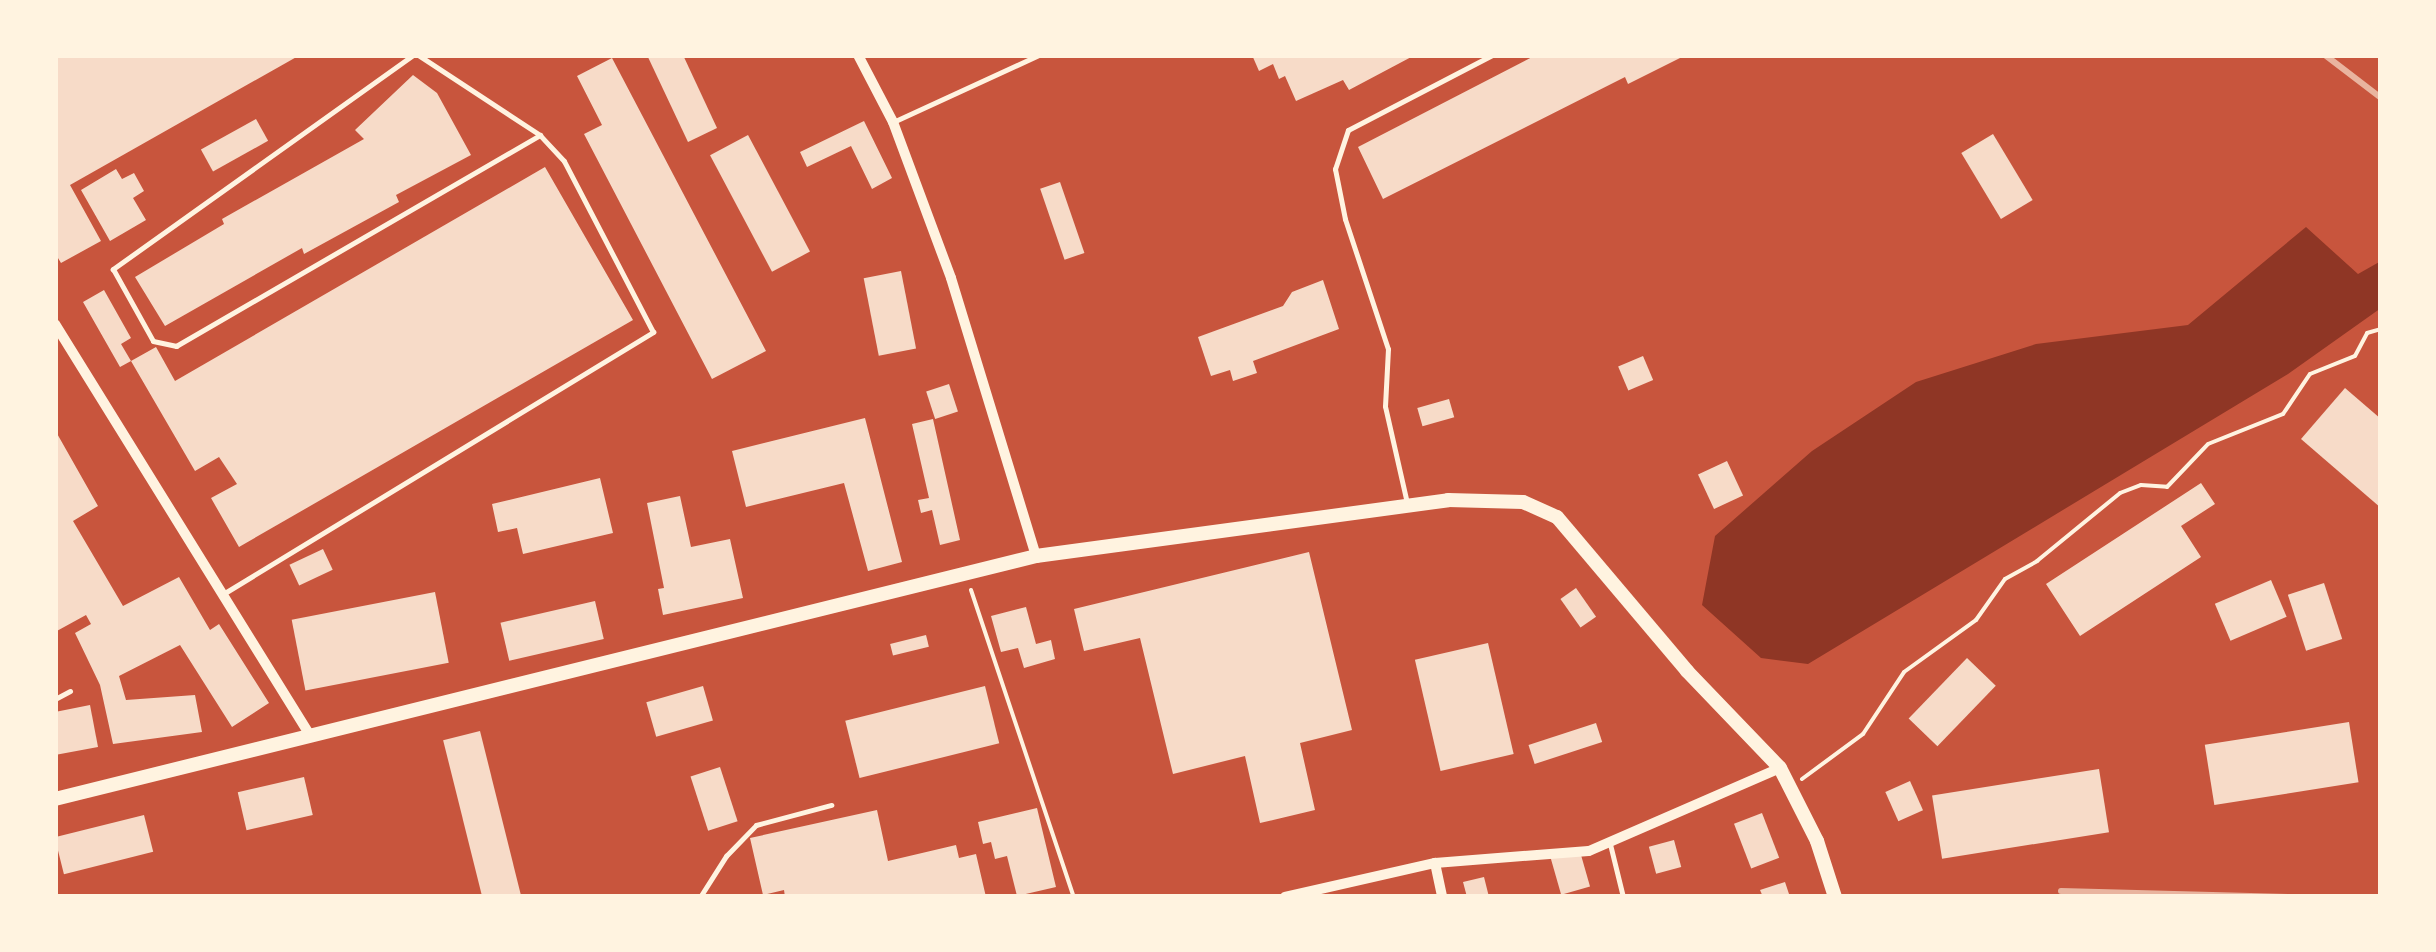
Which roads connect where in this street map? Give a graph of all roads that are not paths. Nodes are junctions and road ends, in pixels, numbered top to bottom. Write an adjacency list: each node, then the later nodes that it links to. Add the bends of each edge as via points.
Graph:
1 (416, 55): 6 (lane); 6 (lane, via 113,269 152,341 176,346)
2 (858, 55): 5 (street)
3 (1040, 55): 5 (lane)
4 (1492, 55): 8 (lane, via 1348,130 1334,169 1388,349 1384,406)
5 (894, 122): 9 (street, via 951,278)
6 (540, 135): 10 (lane, via 564,161 652,332)
7 (55, 324): 10 (street)
8 (1408, 506): 9 (street); 14 (street, via 1524,502 1557,517 1687,672)
9 (1036, 556): 13 (street)
10 (223, 594): 13 (street)
11 (70, 691): 12 (lane)
12 (55, 698)
13 (309, 734): 15 (street)
14 (1780, 768): 17 (street); 23 (street, via 1817,841)
15 (55, 799)
16 (831, 805): 19 (lane, via 756,824)
17 (1610, 842): 18 (street, via 1589,850); 22 (lane)
18 (1435, 863): 20 (street); 21 (street)
19 (700, 897)
20 (1285, 897)
21 (1442, 897)
22 (1623, 897)
23 (1835, 897)

